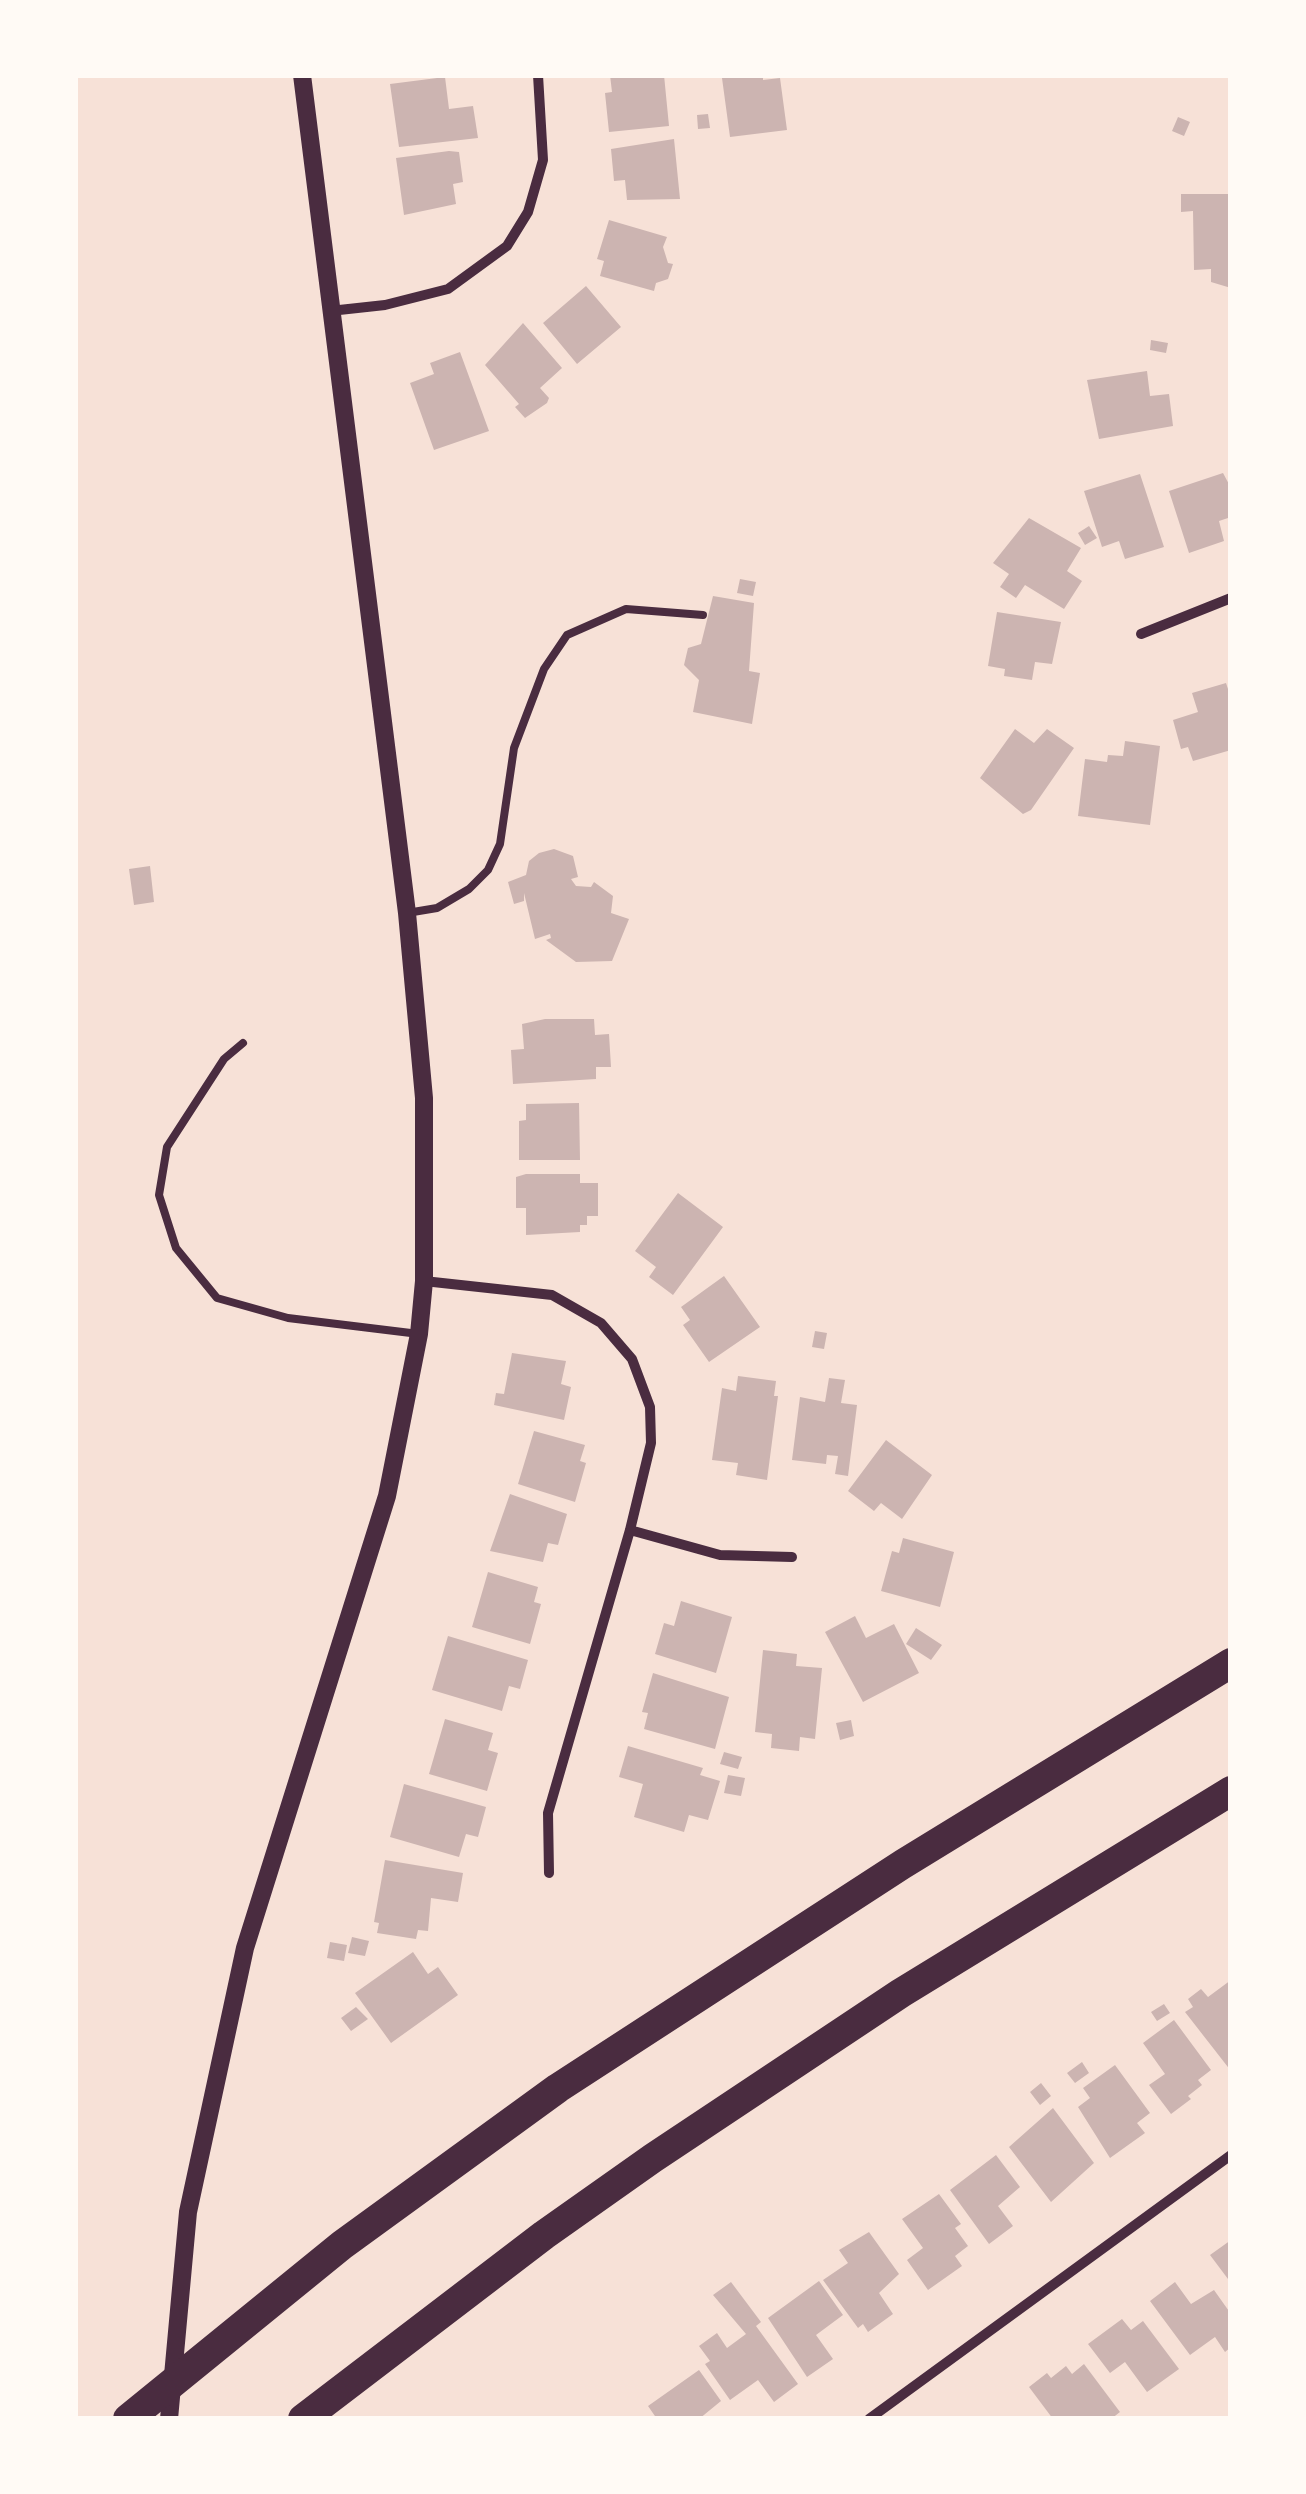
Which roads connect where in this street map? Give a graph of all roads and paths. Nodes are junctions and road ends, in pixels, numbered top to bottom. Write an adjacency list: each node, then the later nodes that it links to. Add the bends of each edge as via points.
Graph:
1 (302, 75): 3 (street)
2 (538, 75): 3 (street, via 543,160 528,212 507,246 448,289)
3 (330, 311): 7 (street)
4 (1231, 598): 6 (street)
5 (703, 615): 7 (lane, via 626,609 567,635 544,669 514,748 500,844 488,870 437,908)
6 (1141, 634)
7 (408, 913): 9 (street, via 424,1098)
8 (243, 1044): 10 (lane, via 224,1059 167,1146 159,1195 176,1248 217,1298 288,1318)
9 (424, 1280): 10 (street); 11 (street, via 552,1295 601,1323 632,1359 650,1406 652,1443)
10 (419, 1334): 18 (street, via 387,1496 244,1948 188,2212)
11 (630, 1530): 12 (street, via 720,1555); 15 (street, via 548,1813)
12 (792, 1557)
13 (1231, 1663): 17 (highway, via 558,2088 448,2164)
14 (1231, 1791): 19 (highway, via 902,1993 654,2158)
15 (549, 1873)
16 (1231, 2155): 20 (street)
17 (128, 2419)
18 (169, 2419)
19 (303, 2419)
20 (869, 2419)

